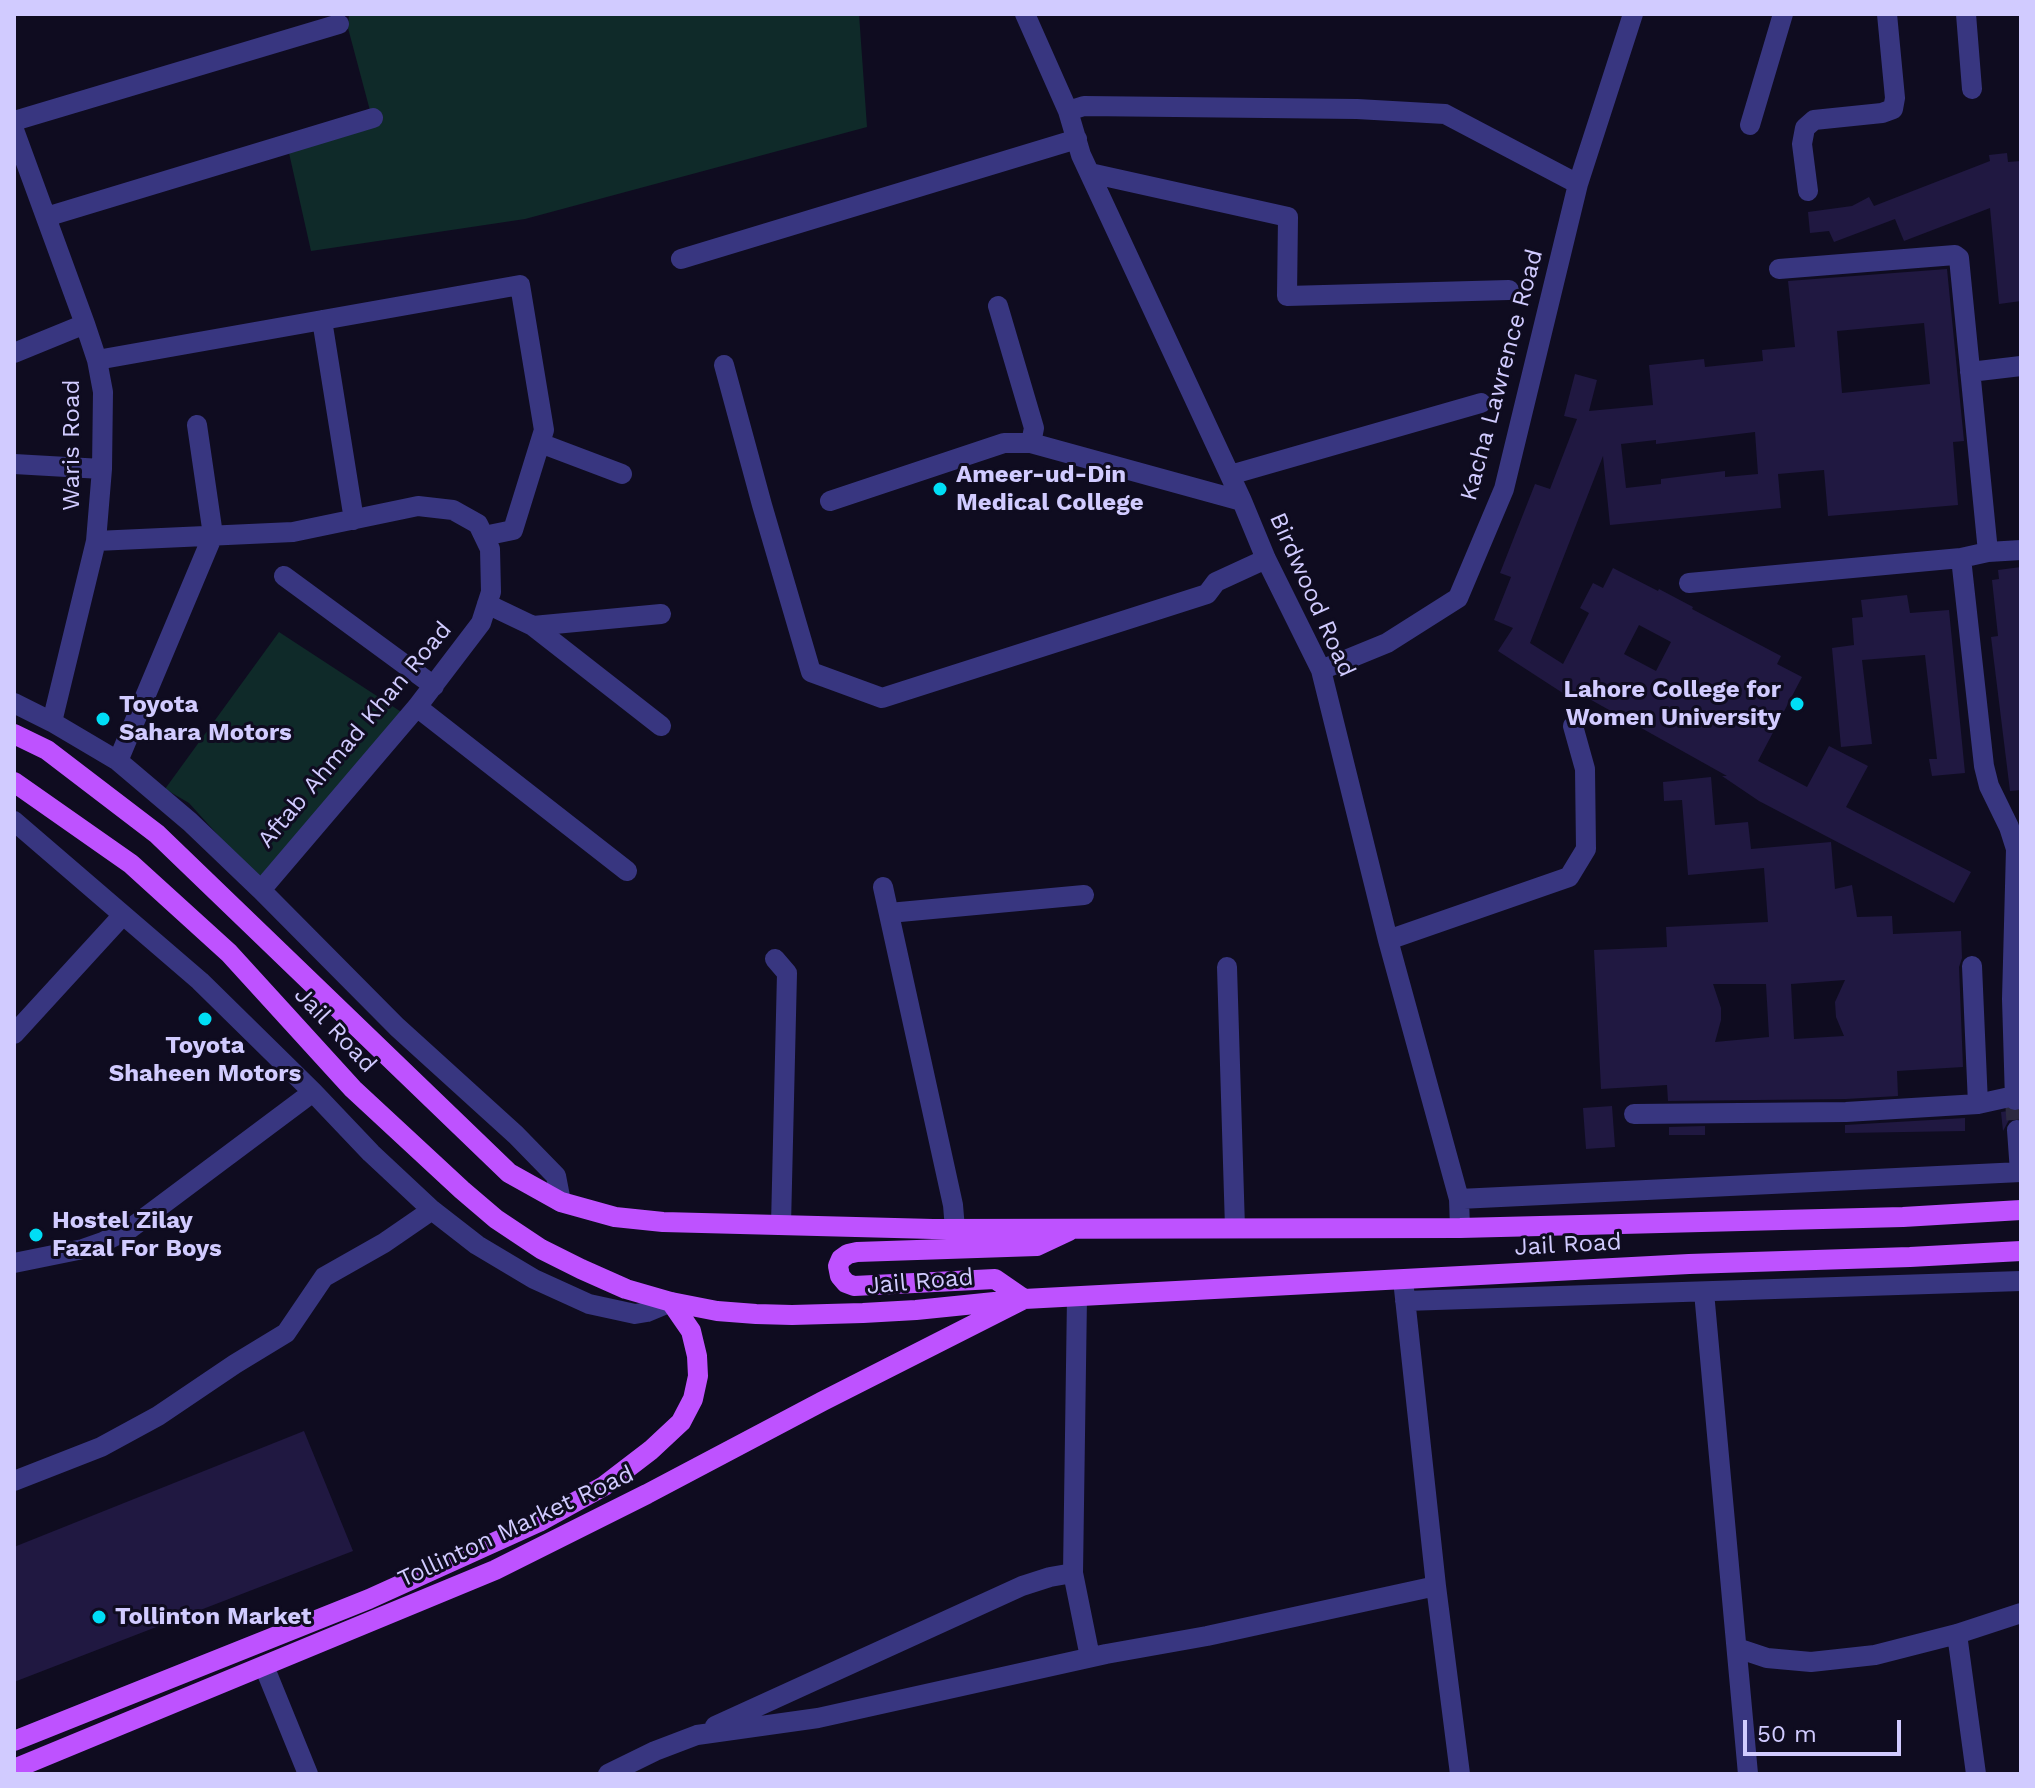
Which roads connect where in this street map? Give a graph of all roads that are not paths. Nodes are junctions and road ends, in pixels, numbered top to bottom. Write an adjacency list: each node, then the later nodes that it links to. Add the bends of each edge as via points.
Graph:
1 (1025, 14): 8 (street, Birdwood Road)
2 (1633, 14): 15 (street, Kacha Lawrence Road)
3 (1783, 14): 11 (street)
4 (1887, 14): 16 (street, via 1893,109 1814,120 1805,128)
5 (1966, 14): 7 (street)
6 (339, 24): 10 (street)
7 (1972, 89)
8 (1068, 111): 13 (street, Birdwood Road); 15 (street, via 1084,106 1445,114)
9 (373, 118): 17 (street)
10 (14, 121)
11 (1750, 125)
12 (14, 130): 17 (street, Waris Road)
13 (1077, 139): 14 (street, Birdwood Road); 18 (street)
14 (1090, 173): 20 (street, via 1288,217 1287,296); 36 (street, Birdwood Road)
15 (1578, 184): 52 (street, Kacha Lawrence Road, via 1504,489 1458,598 1387,643)
16 (1808, 191)
17 (46, 217): 23 (street, Waris Road)
18 (681, 259)
19 (1779, 269): 28 (street, via 1955,255 1960,261)
20 (1509, 290)
21 (998, 306): 32 (street, via 1034,428)
22 (322, 320): 25 (street); 31 (street, via 520,285 544,430); 39 (street)
23 (85, 324): 24 (street); 25 (street, Waris Road)
24 (14, 353)
25 (97, 360): 34 (street, Waris Road, via 103,392)
26 (724, 365): 46 (street, via 811,672 882,698 1207,594 1216,582)
27 (2021, 366): 28 (street)
28 (1970, 372): 44 (street)
29 (1481, 403): 36 (street)
30 (197, 425): 40 (street)
31 (540, 443): 35 (street); 41 (street, via 513,530)
32 (1031, 443): 37 (street, via 1004,443); 38 (street)
33 (14, 464): 34 (street)
34 (102, 469): 42 (street, Waris Road)
35 (622, 474)
36 (1230, 475): 38 (street, Birdwood Road)
37 (830, 501)
38 (1242, 501): 46 (street, Birdwood Road)
39 (354, 520): 40 (street, via 293,532); 41 (street, via 418,506 453,510 478,524)
40 (213, 535): 42 (street); 60 (street)
41 (484, 536): 49 (street, Aftab Ahmad Khan Road, via 490,549)
42 (96, 541): 56 (street, Waris Road)
43 (2021, 550): 44 (street)
44 (1988, 552): 45 (street)
45 (1961, 558): 48 (street); 63 (street, via 1984,766)
46 (1266, 559): 52 (street, Birdwood Road)
47 (284, 576): 53 (street)
48 (1689, 583)
49 (487, 604): 51 (street); 53 (street, Aftab Ahmad Khan Road, via 481,623)
50 (661, 614): 51 (street)
51 (533, 626): 57 (street)
52 (1321, 670): 70 (street, Birdwood Road)
53 (434, 686): 55 (street, Aftab Ahmad Khan Road)
54 (14, 703): 56 (street)
55 (417, 707): 64 (street); 66 (street, Aftab Ahmad Khan Road)
56 (52, 722): 60 (street)
57 (661, 726)
58 (1573, 726): 70 (street, via 1585,769 1586,849 1569,877)
59 (14, 734): 81 (main road, Jail Road, via 47,750 157,834 509,1173)
60 (118, 761): 66 (street)
61 (14, 782): 97 (main road, Jail Road, via 131,864 229,953 353,1089 496,1219 581,1269)
62 (14, 821): 69 (street)
63 (2019, 854): 76 (street, via 2012,999 2015,1098)
64 (627, 871)
65 (883, 887): 68 (street)
66 (261, 890): 81 (street, via 556,1176)
67 (1084, 895): 68 (street)
68 (889, 913): 88 (street)
69 (123, 915): 74 (street); 75 (street, via 200,981)
70 (1388, 940): 80 (street, Birdwood Road)
71 (775, 959): 84 (street, via 787,973)
72 (1972, 966): 76 (street)
73 (1227, 967): 86 (street)
74 (14, 1034)
75 (313, 1092): 82 (street); 90 (street, via 131,1228 83,1249)
76 (1978, 1104): 77 (street, via 1846,1112)
77 (1634, 1114)
78 (2017, 1130): 79 (street)
79 (2020, 1172): 80 (street)
80 (1459, 1199): 87 (street, Birdwood Road)
81 (561, 1202): 84 (main road, Jail Road, via 615,1217)
82 (432, 1210): 97 (street, via 477,1245 589,1304 635,1314); 98 (street, via 324,1277 286,1333 158,1416 101,1447)
83 (2021, 1210): 87 (main road, Jail Road)
84 (781, 1225): 88 (main road, Jail Road)
85 (1074, 1228): 86 (main road, Jail Road); 88 (main road, Jail Road); 95 (main road, via 1037,1246 857,1252 838,1266 840,1276 854,1286 995,1279)
86 (1235, 1228): 87 (main road, Jail Road)
87 (1460, 1228)
88 (955, 1229)
89 (2021, 1251): 91 (main road, Jail Road)
90 (14, 1263)
91 (1404, 1280): 94 (main road, Jail Road); 96 (street)
92 (2021, 1281): 93 (street)
93 (1704, 1292): 96 (street); 103 (street)
94 (1077, 1297): 95 (main road, Jail Road); 99 (street)
95 (1024, 1299): 97 (main road, Jail Road, via 792,1315 717,1311); 105 (main road, Tollinton Market Road, via 495,1570)
96 (1405, 1301): 100 (street)
97 (671, 1302): 107 (main road, Tollinton Market Road, via 691,1331 697,1356 693,1399 681,1422 604,1486 539,1522 369,1599)
98 (14, 1481)
99 (1073, 1573): 104 (street); 106 (street, via 1022,1586)
100 (1436, 1586): 104 (street); 111 (street)
101 (2021, 1613): 102 (street)
102 (1957, 1634): 103 (street, via 1875,1655 1811,1662 1767,1658); 113 (street)
103 (1737, 1648): 112 (street)
104 (1090, 1657): 106 (street, via 818,1718)
105 (264, 1666): 108 (main road, Tollinton Market Road); 109 (street)
106 (697, 1735): 110 (street)
107 (14, 1741)
108 (14, 1769)
109 (308, 1774)
110 (608, 1774)
111 (1460, 1774)
112 (1748, 1774)
113 (1976, 1774)

